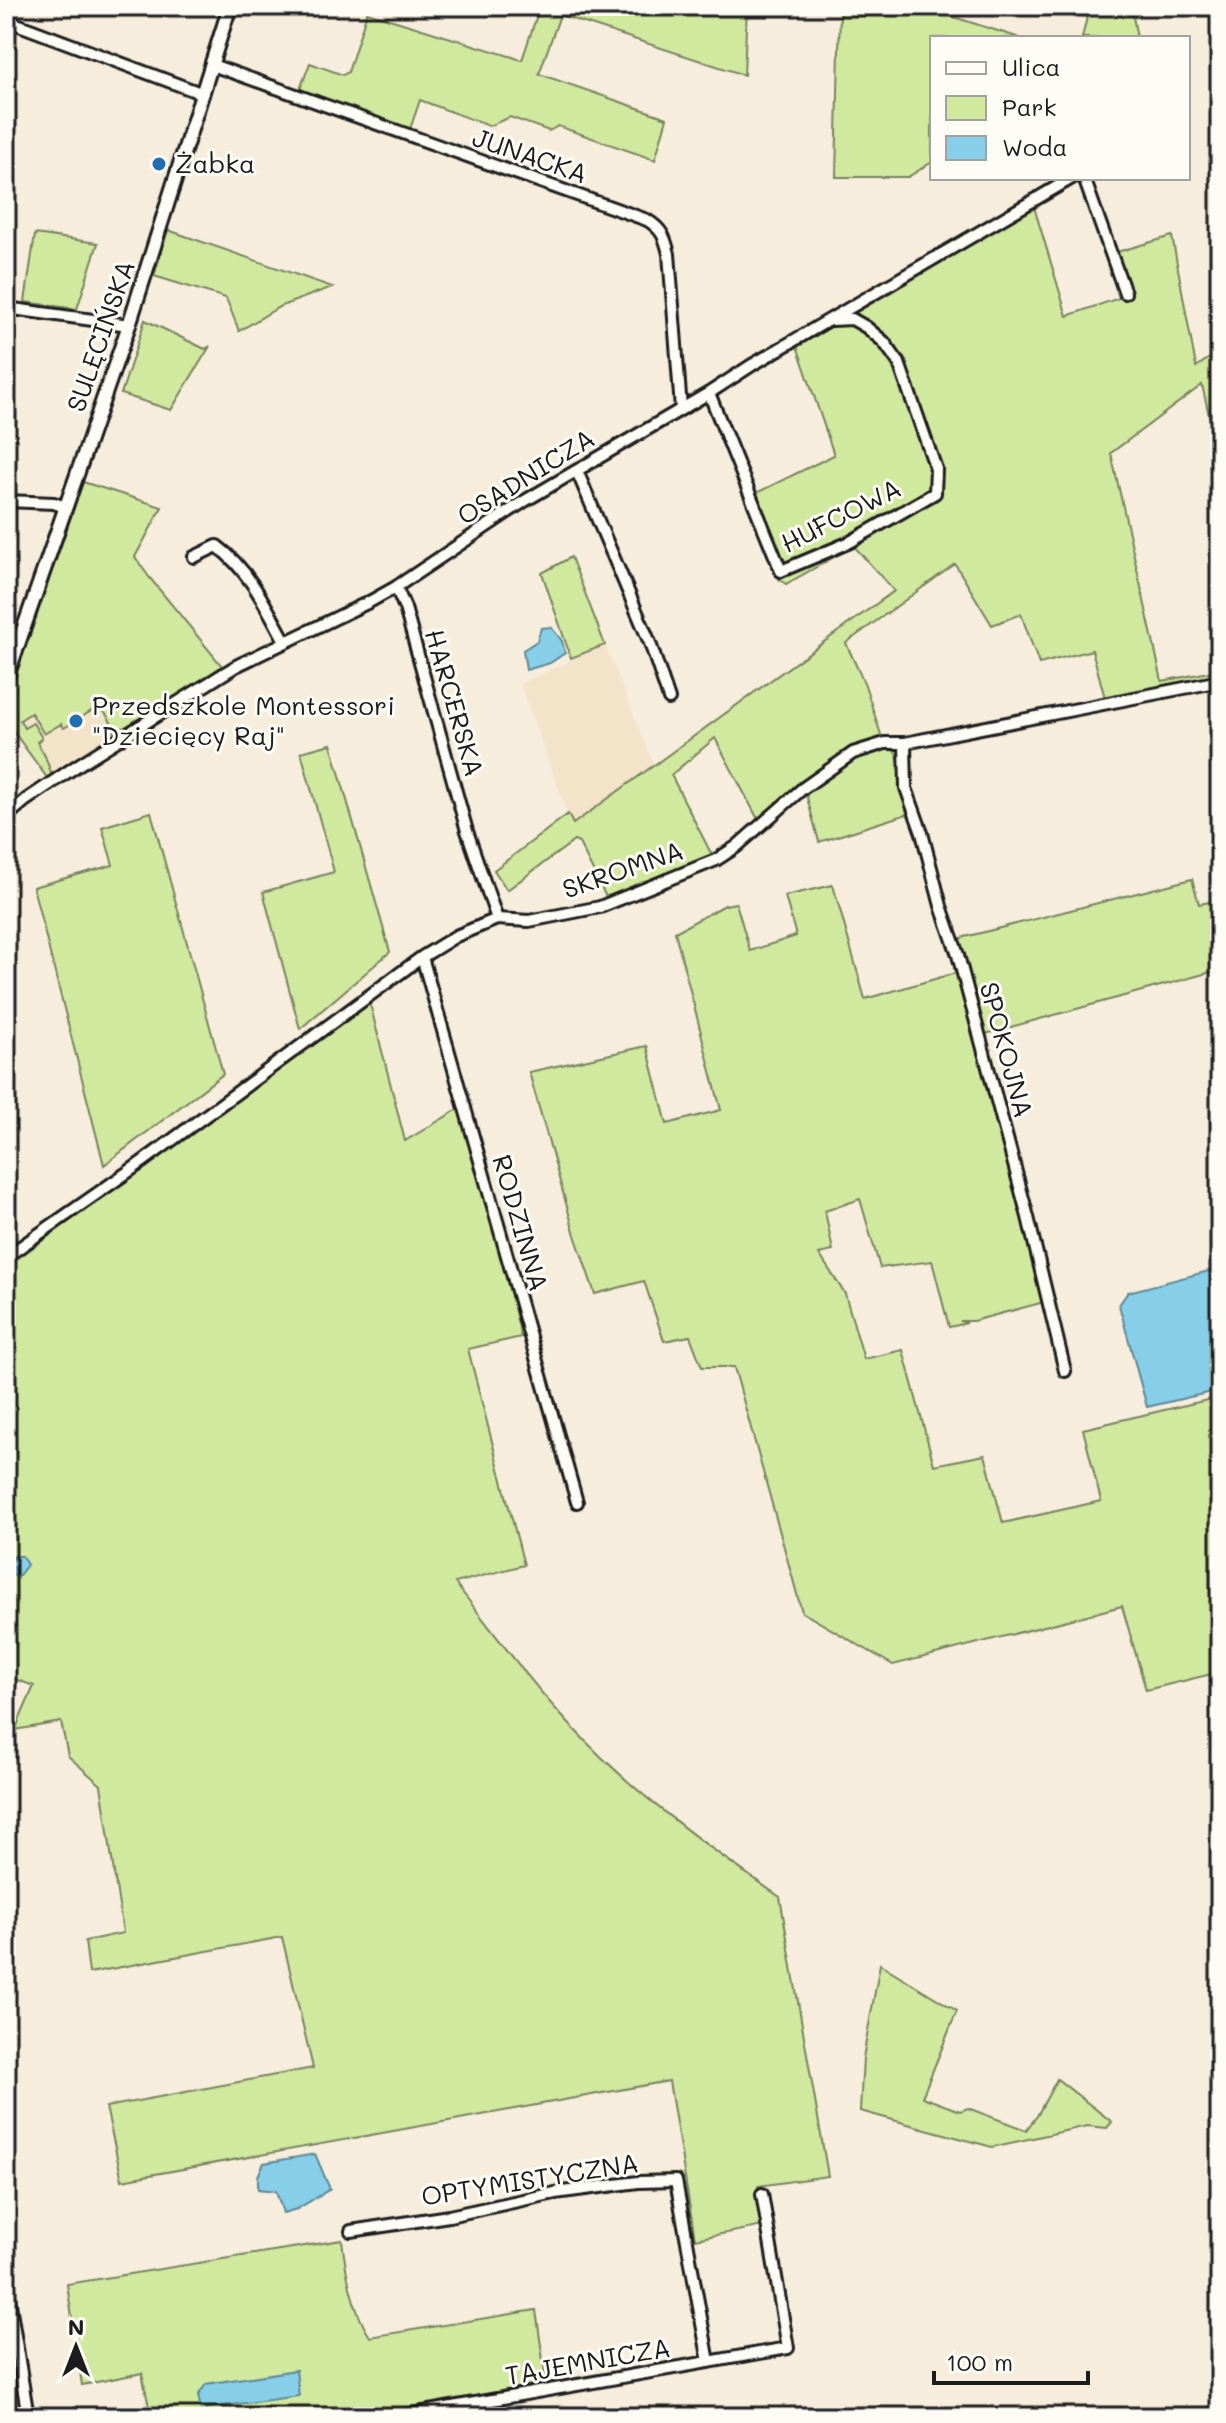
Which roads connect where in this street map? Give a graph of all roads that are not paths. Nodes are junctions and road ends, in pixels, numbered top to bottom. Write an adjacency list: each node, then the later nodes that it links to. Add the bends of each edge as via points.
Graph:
1 (230, 6): 3 (street, SULĘCIŃSKA)
2 (6, 20): 4 (street)
3 (212, 65): 4 (street, SULĘCIŃSKA); 12 (street, JUNACKA, via 656,226 664,233 669,254)
4 (203, 94): 10 (street, SULĘCIŃSKA)
5 (1069, 180): 9 (street, OSADNICZA)
6 (1085, 180): 7 (street)
7 (1125, 293)
8 (6, 308): 10 (street)
9 (830, 320): 11 (street, OSADNICZA); 11 (street, HUFCOWA, via 852,319 866,327 899,363 936,469 935,493 850,542 781,571)
10 (129, 325): 15 (street, SULĘCIŃSKA)
11 (709, 393): 12 (street, OSADNICZA)
12 (681, 409): 13 (street, OSADNICZA)
13 (577, 471): 17 (street, OSADNICZA); 21 (street)
14 (6, 501): 15 (street)
15 (65, 507): 19 (street, SULĘCIŃSKA)
16 (194, 557): 18 (street, via 217,546 234,558)
17 (396, 587): 18 (street, OSADNICZA); 24 (street, HARCERSKA)
18 (285, 641): 23 (street, OSADNICZA, via 78,765)
19 (6, 679)
20 (1220, 681): 22 (street, SKROMNA)
21 (669, 699)
22 (905, 743): 24 (street, SKROMNA, via 853,753 716,860 600,907 529,921); 27 (street, SPOKOJNA, via 906,788 963,970)
23 (6, 817)
24 (497, 919): 25 (street, SKROMNA)
25 (422, 957): 26 (street, SKROMNA); 28 (street, RODZINNA)
26 (6, 1257)
27 (1065, 1371)
28 (577, 1502)
29 (762, 2194): 32 (street, TAJEMNICZA, via 788,2348)
30 (351, 2231): 32 (street, OPTYMISTYCZNA, via 555,2193 676,2181)
31 (6, 2279): 33 (street)
32 (709, 2362): 34 (street, TAJEMNICZA)
33 (28, 2417)
34 (395, 2417)

